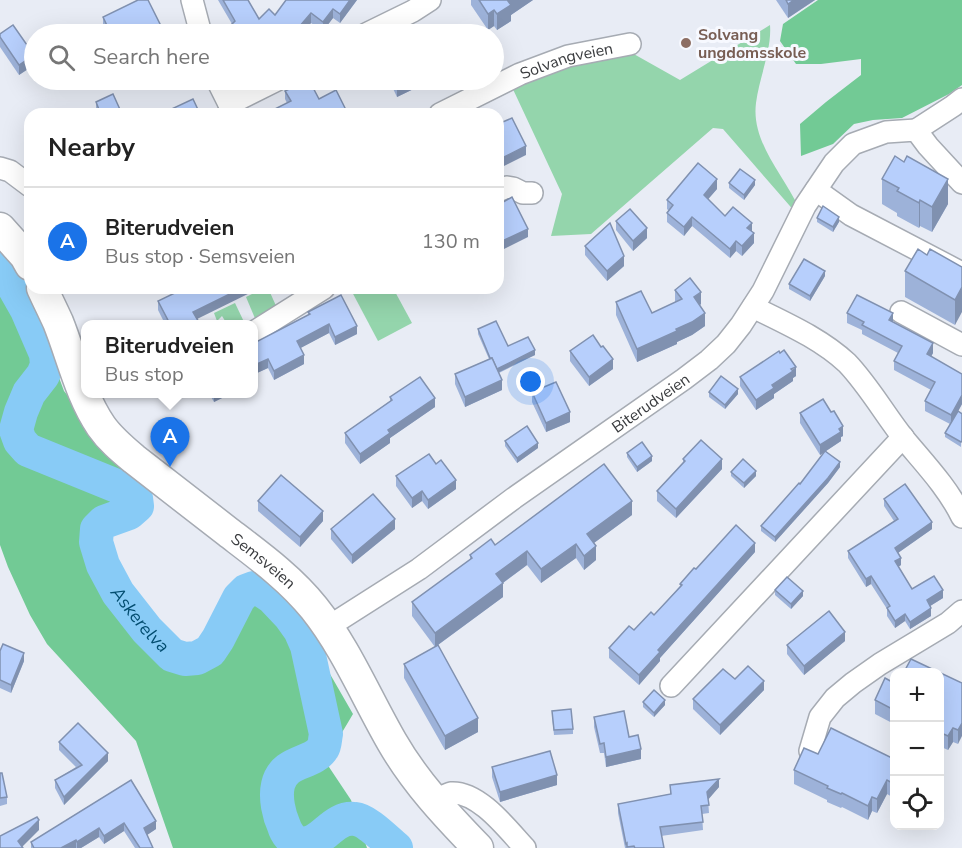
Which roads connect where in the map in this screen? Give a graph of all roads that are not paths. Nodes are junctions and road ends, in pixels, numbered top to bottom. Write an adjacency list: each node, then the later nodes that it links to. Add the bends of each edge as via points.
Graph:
1 (192, 0): 3 (street)
2 (430, 0): 4 (street)
3 (198, 24)
4 (386, 24)
5 (630, 44): 6 (street, Solvangveien, via 568,56)
6 (504, 82)
7 (222, 90): 11 (street)
8 (261, 90): 12 (street)
9 (488, 90): 13 (street, Solvangveien)
10 (962, 99): 14 (street, Biterudveien)
11 (231, 108)
12 (234, 108)
13 (452, 108)
14 (915, 130): 17 (street); 19 (street, Biterudveien, via 886,132 853,144)
15 (0, 168): 16 (street)
16 (24, 182)
17 (962, 183)
18 (504, 188): 20 (street)
19 (816, 190): 23 (street, via 851,214); 26 (street, Biterudveien)
20 (532, 193)
21 (0, 228): 22 (main road)
22 (24, 255)
23 (962, 273)
24 (45, 294): 30 (main road, Semsveien)
25 (314, 294): 28 (street)
26 (753, 307): 32 (street, via 810,336 845,362); 35 (street, Biterudveien, via 726,344 684,379 419,569)
27 (901, 312): 29 (street)
28 (258, 329)
29 (962, 345)
30 (81, 386)
31 (86, 398): 35 (main road, Semsveien, via 116,443 267,562)
32 (903, 437): 33 (street, via 946,489); 36 (street)
33 (962, 517)
34 (962, 611): 37 (street, via 835,698 820,717)
35 (328, 627): 38 (main road, Semsveien, via 393,744)
36 (671, 686)
37 (810, 751)
38 (434, 801): 39 (main road, Semsveien); 40 (street, via 450,793 469,796 485,806)
39 (478, 848)
40 (525, 848)

